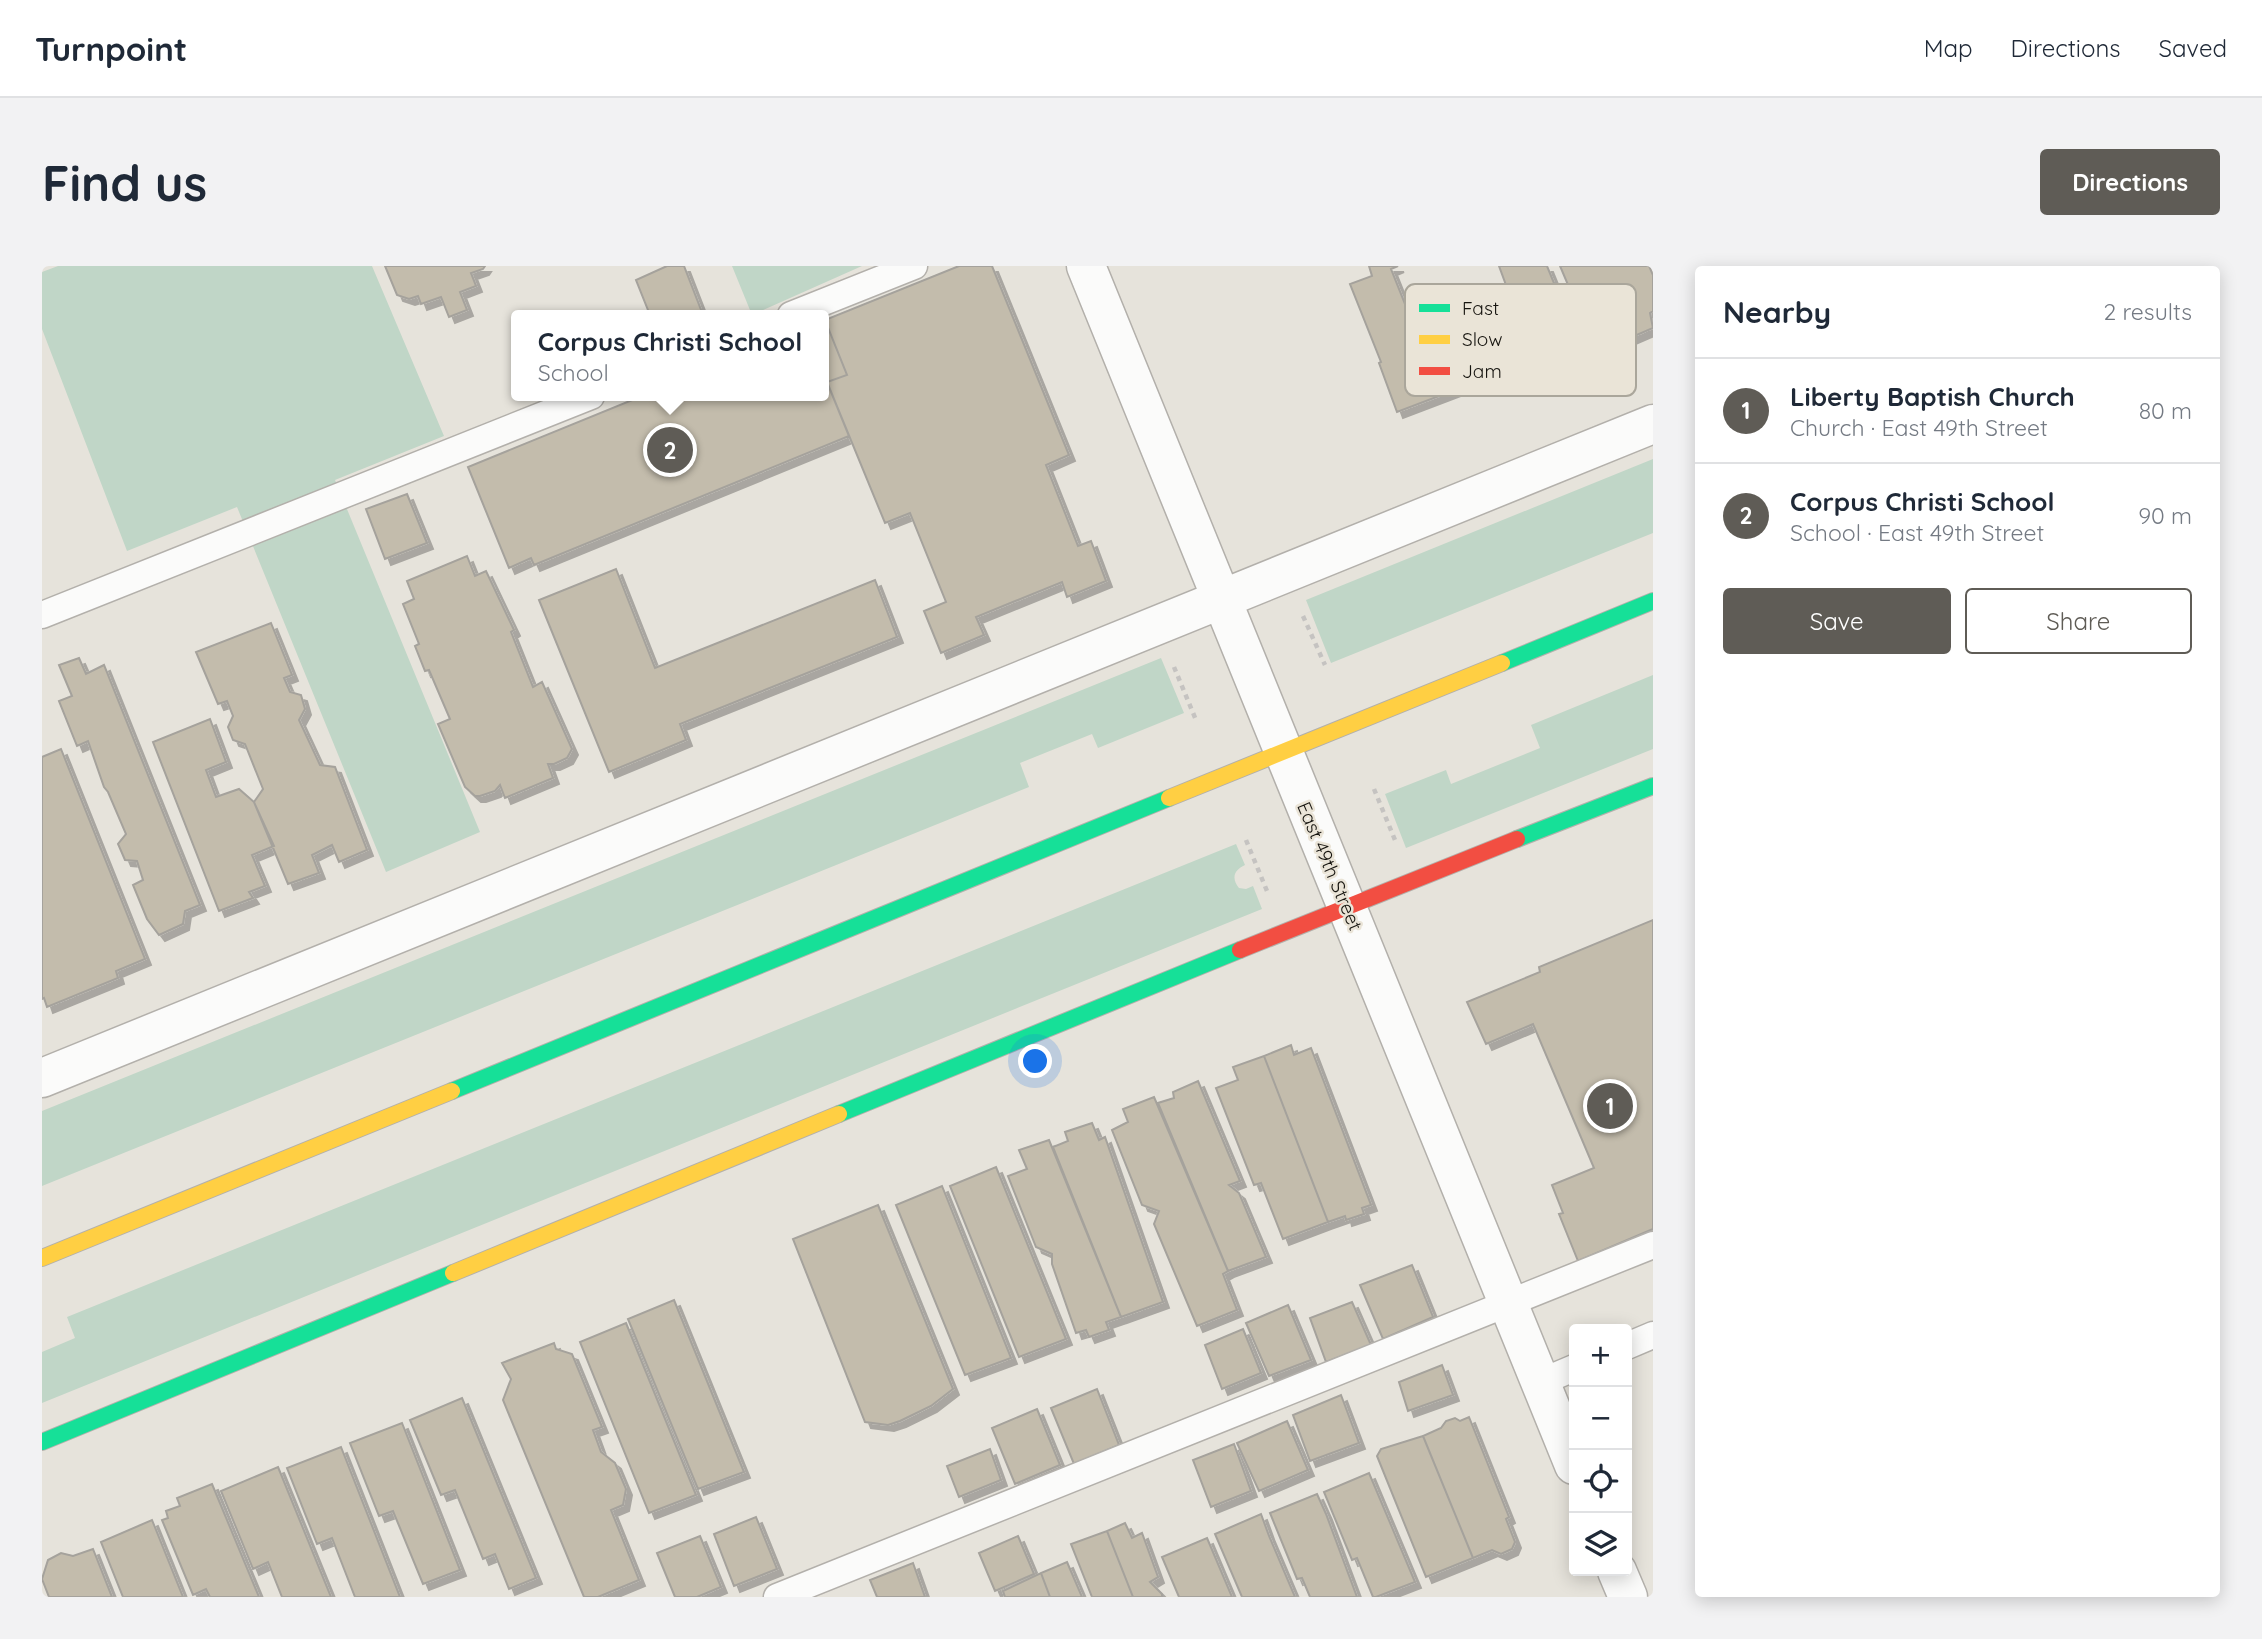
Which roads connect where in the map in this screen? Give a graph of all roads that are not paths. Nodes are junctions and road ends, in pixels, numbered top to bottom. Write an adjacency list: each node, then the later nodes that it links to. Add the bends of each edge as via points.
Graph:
1 (914, 266): 3 (lane)
2 (1086, 266): 6 (street, East 49th Street)
3 (804, 310)
4 (577, 401): 8 (lane)
5 (1653, 424): 6 (street)
6 (1220, 598): 9 (street, East 49th Street); 12 (street)
7 (1653, 601): 9 (street)
8 (42, 615)
9 (1282, 752): 11 (street, East 49th Street); 14 (street)
10 (1653, 786): 11 (street)
11 (1347, 906): 15 (street, East 49th Street); 19 (street)
12 (42, 1078)
13 (1653, 1245): 15 (lane)
14 (42, 1258)
15 (1508, 1303): 18 (street, East 49th Street); 21 (lane)
16 (1653, 1335): 17 (lane)
17 (1632, 1344)
18 (1557, 1375): 20 (street, East 49th Street)
19 (42, 1442)
20 (1571, 1450)
21 (777, 1597)

